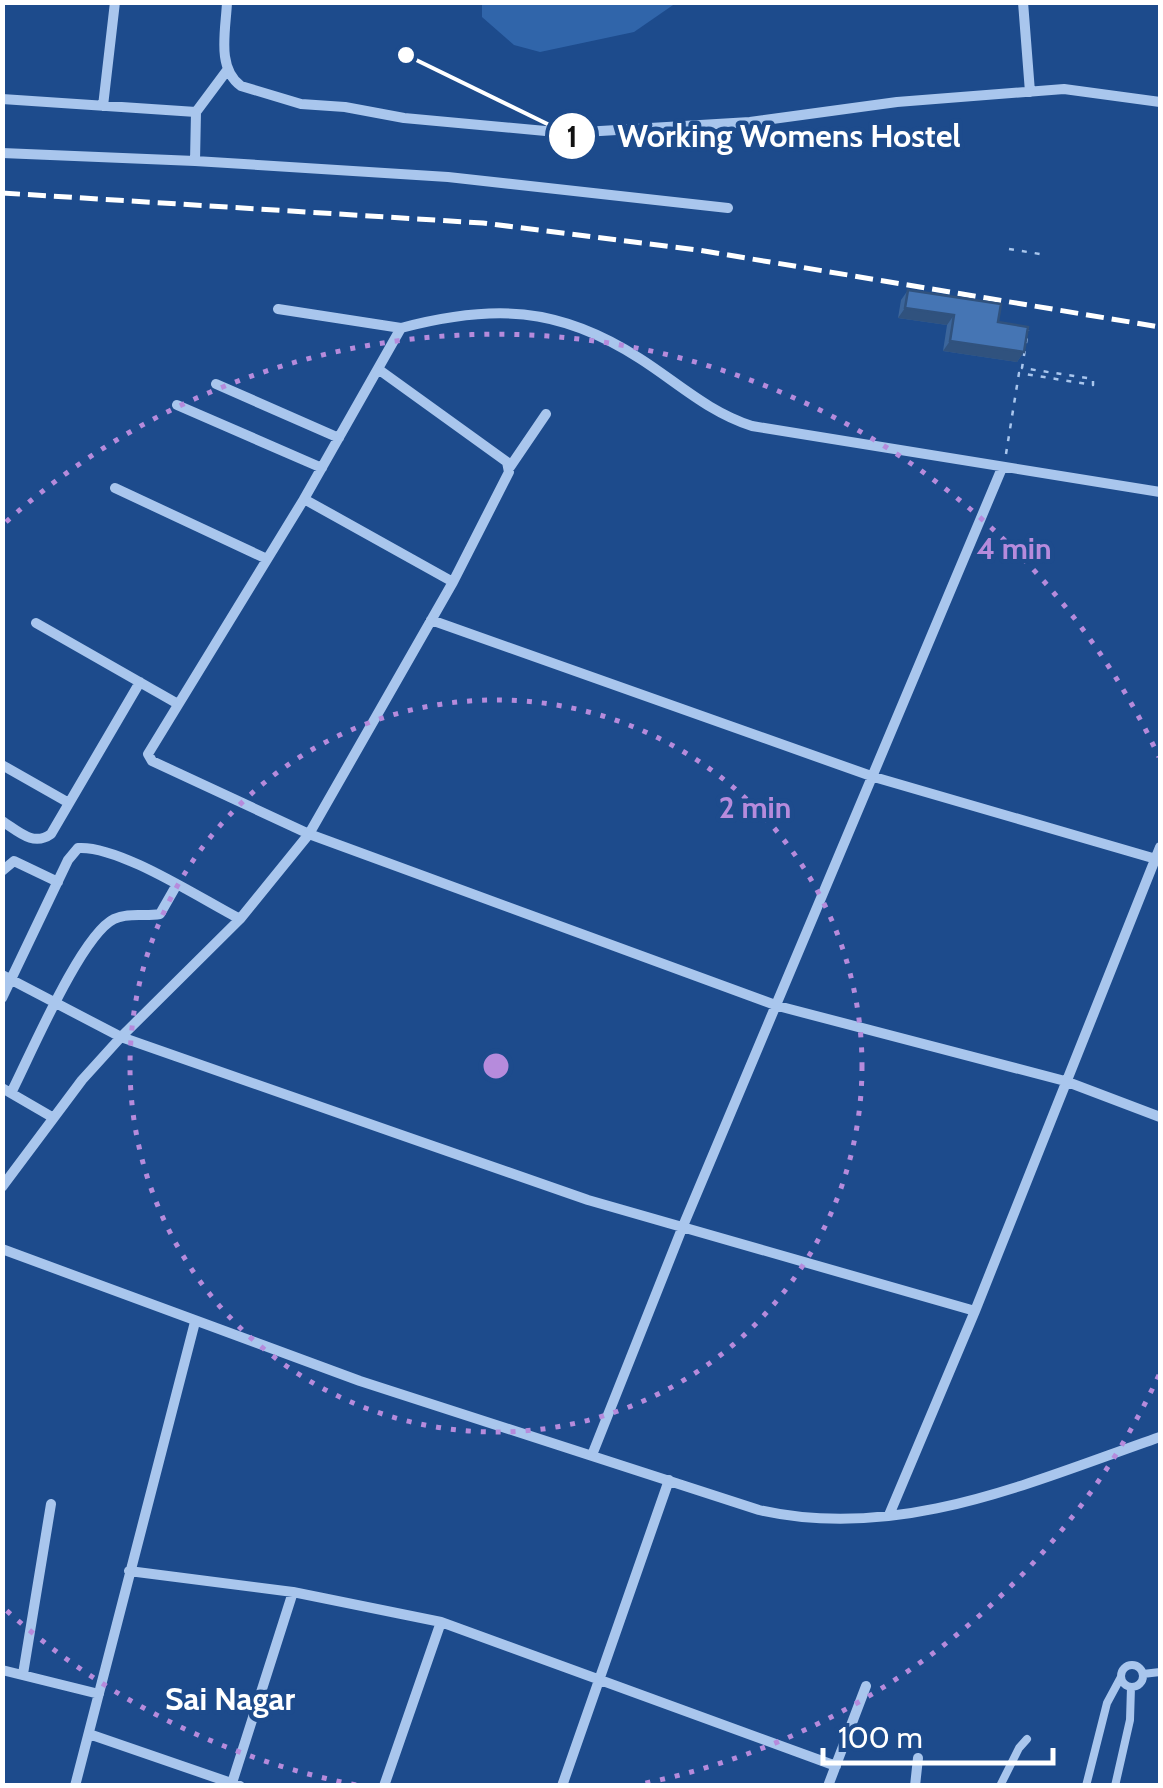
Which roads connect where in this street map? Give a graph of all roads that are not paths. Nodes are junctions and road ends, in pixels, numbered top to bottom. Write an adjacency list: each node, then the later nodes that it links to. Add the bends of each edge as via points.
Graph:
1 (115, 2): 8 (street)
2 (227, 2): 4 (street)
3 (1023, 2): 5 (street)
4 (228, 69): 5 (street, via 241,86 302,104 567,133 750,122); 9 (street)
5 (1030, 92): 7 (street, via 1064,89)
6 (2, 99): 8 (street)
7 (1160, 102)
8 (103, 106): 9 (street)
9 (196, 112): 11 (street)
10 (2, 154): 11 (street)
11 (196, 161): 12 (street, via 448,176)
12 (728, 208)
13 (278, 309): 14 (street)
14 (401, 328): 15 (street); 22 (street, via 449,315 550,316 638,357 732,420)
15 (378, 369): 19 (street); 20 (street)
16 (216, 384): 19 (street)
17 (178, 405): 21 (street)
18 (546, 414): 20 (street)
19 (338, 438): 21 (street)
20 (510, 466): 27 (street)
21 (322, 468): 25 (street)
22 (1003, 468): 24 (street); 33 (street)
23 (115, 488): 26 (street)
24 (1160, 492)
25 (304, 499): 26 (street); 27 (street)
26 (268, 559): 31 (street)
27 (453, 582): 28 (street)
28 (431, 620): 33 (street); 36 (street)
29 (36, 624): 30 (street)
30 (140, 682): 31 (street); 34 (street)
31 (178, 704): 36 (street, via 148,754 152,761)
32 (2, 765): 34 (street)
33 (874, 777): 38 (street); 46 (street)
34 (68, 803): 35 (street, via 44,839 30,839)
35 (2, 820)
36 (309, 834): 42 (street); 46 (street)
37 (1160, 847): 38 (street)
38 (1156, 859): 48 (street)
39 (2, 872): 40 (street, via 14,860)
40 (58, 882): 41 (street, via 78,848 90,847); 43 (street)
41 (176, 886): 42 (street); 45 (street, via 160,914 128,914 106,924)
42 (240, 919): 47 (street)
43 (7, 978): 44 (street); 45 (street)
44 (2, 998)
45 (56, 1003): 47 (street); 49 (street)
46 (778, 1006): 48 (street); 54 (street)
47 (121, 1037): 50 (street); 54 (street, via 588,1200)
48 (1066, 1082): 51 (street); 56 (street)
49 (7, 1091): 50 (street)
50 (52, 1117): 52 (street)
51 (1160, 1117)
52 (8, 1168): 53 (street)
53 (2, 1186)
54 (683, 1226): 56 (street); 59 (street)
55 (2, 1249): 57 (street)
56 (975, 1312): 62 (street)
57 (195, 1322): 59 (street); 63 (street)
58 (1160, 1438): 62 (street, via 966,1504)
59 (592, 1455): 60 (street)
60 (670, 1480): 62 (street, via 796,1518); 71 (street)
61 (50, 1504): 68 (street)
62 (889, 1516)
63 (129, 1571): 64 (street); 74 (street)
64 (293, 1592): 65 (street); 79 (street)
65 (441, 1622): 71 (street); 81 (street)
66 (2, 1670): 68 (street)
67 (1160, 1672): 69 (lane)
68 (23, 1674): 74 (street)
69 (1143, 1674): 70 (lane, via 1133,1664); 73 (lane)
70 (1122, 1677): 73 (lane); 86 (lane, via 1107,1703)
71 (600, 1678): 78 (street); 82 (street)
72 (866, 1686): 78 (street)
73 (1131, 1686): 87 (lane)
74 (99, 1694): 75 (street)
75 (89, 1734): 79 (street); 80 (street)
76 (1027, 1739): 85 (lane)
77 (918, 1758): 84 (street)
78 (836, 1766): 83 (street)
79 (236, 1784)
80 (75, 1786)
81 (384, 1786)
82 (562, 1786)
83 (828, 1786)
84 (916, 1786)
85 (1000, 1786)
86 (1086, 1786)
87 (1115, 1786)

